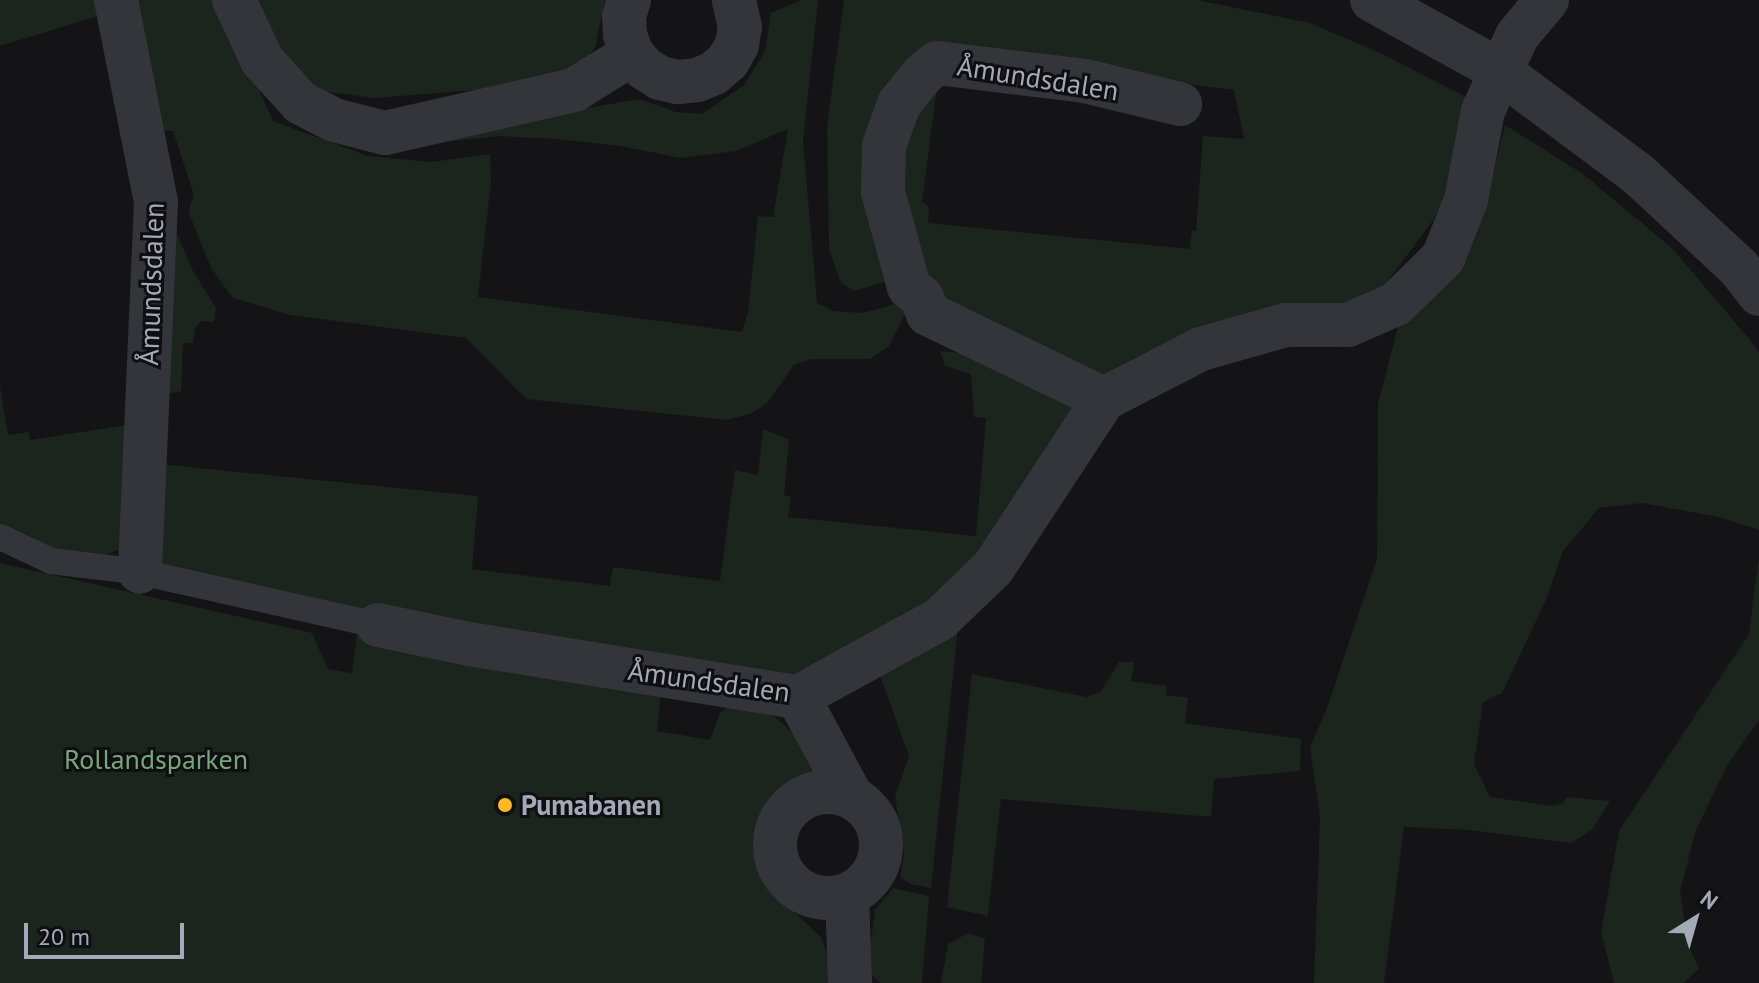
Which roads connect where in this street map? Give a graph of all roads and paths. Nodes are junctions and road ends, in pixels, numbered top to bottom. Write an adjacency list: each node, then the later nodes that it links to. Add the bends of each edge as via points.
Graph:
1 (116, 0): 12 (street, Åmundsdalen, via 156,202)
2 (234, 0): 7 (street, via 262,60 301,103 334,120 385,133 574,90)
3 (629, 0): 7 (street, via 625,35)
4 (734, 0): 7 (street, via 740,27 737,45 714,73 688,81 660,78)
5 (1372, 0): 9 (street, bridge, via 1497,69 1638,174 1739,268)
6 (1547, 0): 10 (street, Åmundsdalen, via 1517,36 1483,111 1466,200 1443,258 1396,304 1348,325 1286,325 1201,349)
7 (632, 54)
8 (1180, 104): 10 (street, Åmundsdalen, via 1085,81 937,63 899,104 884,146 883,192 909,287 922,298 928,314)
9 (1759, 294)
10 (1104, 399): 14 (street, Åmundsdalen, via 993,568 940,619)
11 (0, 537): 12 (lane, via 51,561)
12 (140, 572): 13 (lane)
13 (378, 625): 14 (street, Åmundsdalen)
14 (798, 697): 15 (street)
15 (851, 796): 16 (street, via 875,817 882,847 872,876); 16 (street, via 817,793 800,799 787,810 775,843 784,876 797,888 830,899)
16 (847, 895): 17 (street)
17 (850, 983)

